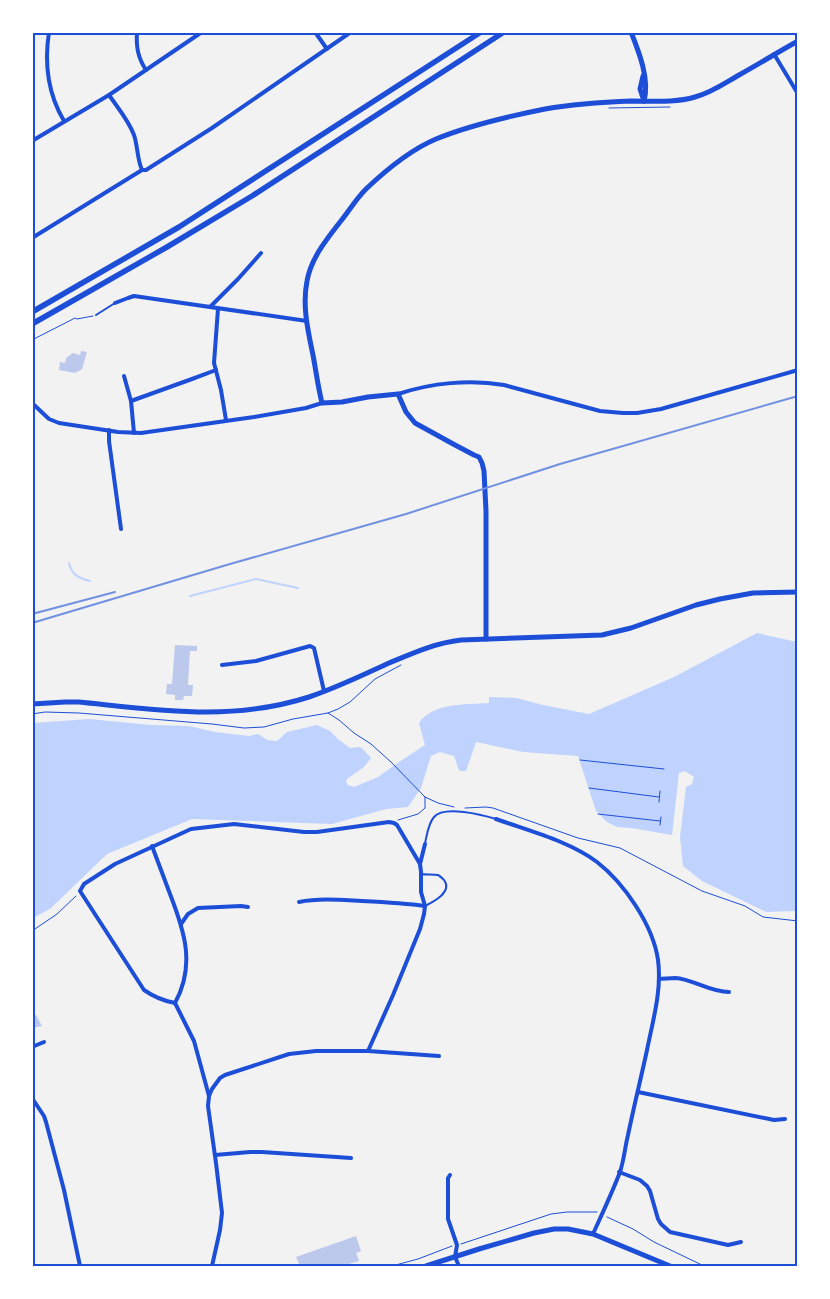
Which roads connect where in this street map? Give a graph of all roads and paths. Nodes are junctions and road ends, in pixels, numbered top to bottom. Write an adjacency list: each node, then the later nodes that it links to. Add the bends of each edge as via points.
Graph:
1 (49, 32): 18 (street, via 46,56 49,84)
2 (137, 32): 12 (street, via 140,60)
3 (202, 32): 12 (street)
4 (315, 32): 10 (street)
5 (351, 32): 10 (street)
6 (481, 32): 26 (main road, via 179,227)
7 (504, 32): 29 (main road, via 252,196)
8 (631, 32): 15 (street, via 644,73)
9 (798, 41): 11 (street)
10 (327, 49): 20 (street, via 150,168)
11 (774, 54): 13 (street); 15 (street, via 704,94 678,101)
12 (146, 70): 14 (street)
13 (798, 94)
14 (109, 95): 18 (street); 20 (street, via 130,127)
15 (644, 101): 28 (street, via 546,109 498,120 435,140 402,159 365,190 319,251 307,279)
16 (609, 108): 17 (path)
17 (632, 108)
18 (64, 122): 19 (street)
19 (32, 141)
20 (142, 170): 21 (street)
21 (32, 238)
22 (261, 253): 24 (street)
23 (115, 304): 24 (street, via 134,296); 27 (lane)
24 (210, 308): 25 (street)
25 (218, 309): 28 (street); 31 (street)
26 (32, 312)
27 (96, 315): 30 (path, via 74,318)
28 (307, 321): 37 (street)
29 (32, 324)
30 (32, 340)
31 (216, 370): 35 (street); 38 (street)
32 (798, 370): 34 (street, via 661,409 622,414 492,382 444,384)
33 (124, 376): 35 (street)
34 (398, 394): 37 (street); 43 (street, via 415,423 474,454 482,463 486,512)
35 (131, 401): 40 (street)
36 (32, 402): 39 (street, via 59,423)
37 (322, 403): 38 (street)
38 (226, 420): 40 (street)
39 (109, 430): 40 (street); 41 (street)
40 (134, 433)
41 (121, 529)
42 (798, 592): 43 (street, via 753,593 720,599 602,635)
43 (486, 639): 44 (street, via 440,643)
44 (404, 657): 46 (street); 48 (path, via 400,666 375,679 350,702)
45 (222, 665): 46 (street, via 256,661 309,646 315,652)
46 (324, 691): 47 (street, via 281,705 226,713 79,702)
47 (32, 704)
48 (328, 713): 49 (path, via 249,728 79,713); 54 (path, via 371,744)
49 (32, 714)
50 (580, 760): 51 (path)
51 (664, 769)
52 (589, 788): 55 (path)
53 (660, 791): 55 (path)
54 (424, 796): 57 (path); 63 (path, via 425,808 418,814)
55 (659, 796): 56 (path)
56 (658, 802)
57 (457, 807)
58 (462, 808): 73 (path, via 493,808 578,838 620,848 702,891 762,916)
59 (598, 814): 62 (path)
60 (661, 817): 62 (path)
61 (496, 819): 65 (lane, via 471,813 440,813 429,826); 76 (street, via 577,850 613,877 627,893 648,931 657,955)
62 (660, 821): 64 (path)
63 (391, 822): 66 (street, via 317,832 234,824 191,829); 67 (street, via 397,825)
64 (660, 825)
65 (425, 844): 67 (street)
66 (152, 846): 69 (street, via 115,864 84,884); 74 (street)
67 (420, 864): 68 (street)
68 (422, 874): 71 (street, via 421,892); 71 (lane, via 438,875 447,886 440,897)
69 (80, 891): 75 (path, via 57,914); 78 (street, via 144,990)
70 (299, 902): 71 (street, via 346,900)
71 (425, 906): 81 (street, via 420,929)
72 (248, 907): 74 (street, via 198,908)
73 (798, 922)
74 (181, 924): 78 (street, via 187,959 184,982)
75 (32, 931)
76 (659, 980): 77 (street, via 675,978 718,992); 83 (street)
77 (729, 992)
78 (176, 1003): 84 (street, via 194,1041)
79 (44, 1042): 80 (street)
80 (32, 1048)
81 (368, 1051): 82 (street); 84 (street, via 289,1054 225,1075)
82 (439, 1056)
83 (638, 1092): 86 (street, via 774,1120); 89 (street)
84 (209, 1096): 87 (street, via 208,1114)
85 (32, 1098): 95 (street, via 46,1122)
86 (785, 1119)
87 (215, 1155): 88 (street, via 262,1152); 96 (street, via 222,1213)
88 (351, 1158)
89 (619, 1172): 91 (street); 92 (street, via 647,1186 658,1219 670,1232 728,1245)
90 (450, 1175): 94 (street, via 448,1219 457,1245)
91 (593, 1234): 94 (street, via 568,1229 546,1230); 100 (street)
92 (741, 1242)
93 (432, 1254): 97 (path)
94 (455, 1257): 98 (street); 99 (street)
95 (80, 1266)
96 (212, 1266)
97 (392, 1266)
98 (426, 1266)
99 (458, 1266)
100 (670, 1266)

